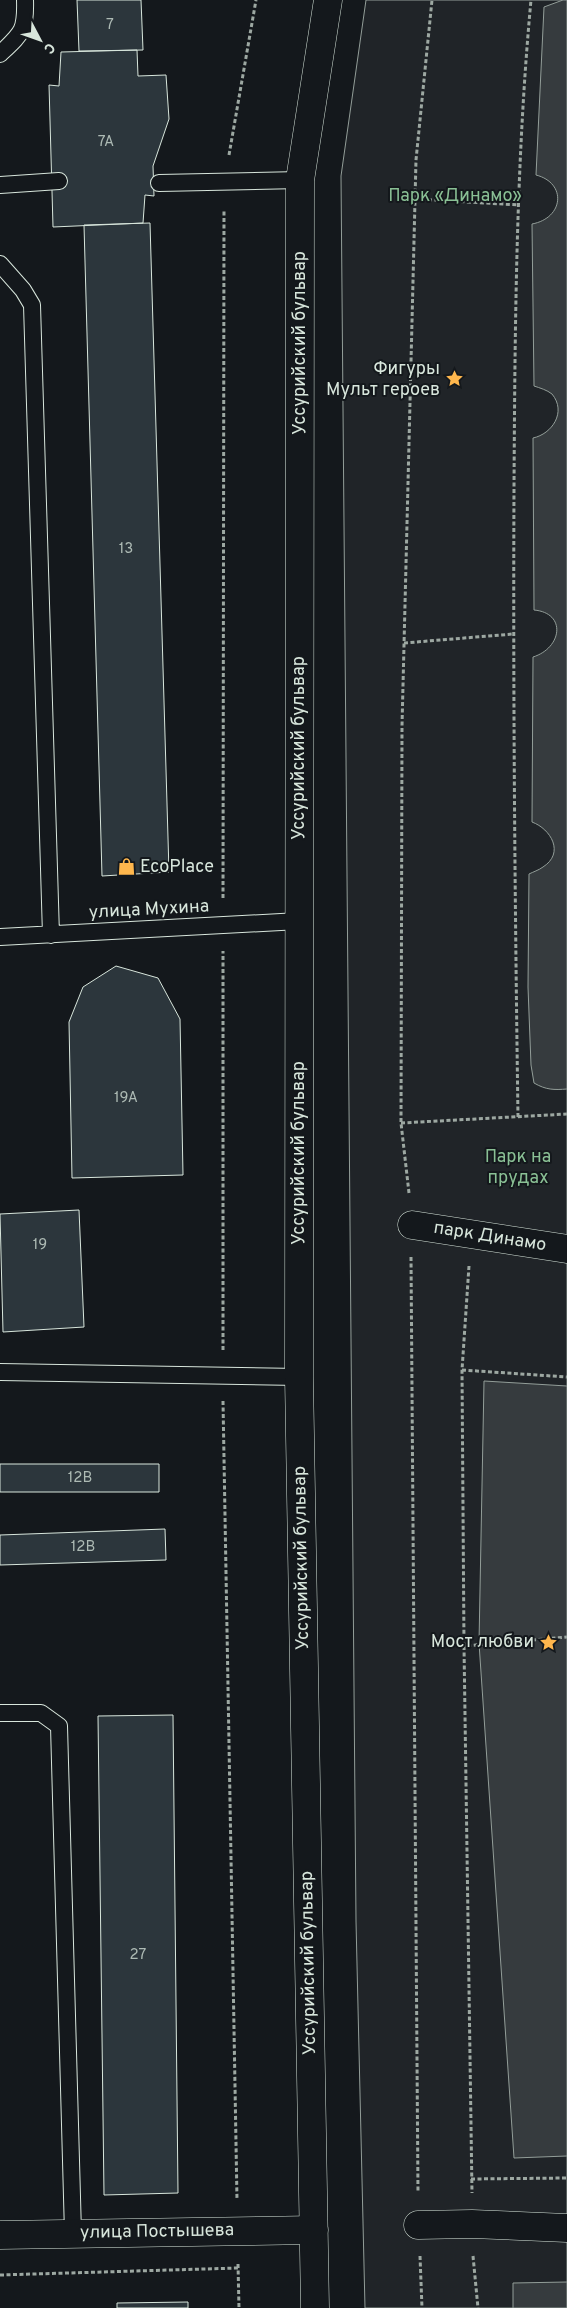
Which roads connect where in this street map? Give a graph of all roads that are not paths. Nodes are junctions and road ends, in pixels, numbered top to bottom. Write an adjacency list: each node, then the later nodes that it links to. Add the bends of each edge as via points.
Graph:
1 (25, 0): 3 (lane, via 26,22 19,36)
2 (328, 0): 4 (street, Уссурийский бульвар)
3 (0, 54)
4 (300, 180): 6 (lane); 9 (street, Уссурийский бульвар)
5 (59, 182): 7 (lane)
6 (159, 183)
7 (0, 185)
8 (0, 264): 10 (lane, via 32,305)
9 (299, 921): 10 (lane, улица Мухина); 15 (street, Уссурийский бульвар)
10 (51, 935): 11 (lane, улица Мухина)
11 (0, 937)
12 (412, 1226): 13 (street, парк Динамо)
13 (567, 1249)
14 (0, 1372): 15 (lane)
15 (299, 1377): 19 (street, Уссурийский бульвар)
16 (0, 1713): 20 (lane, via 41,1713 59,1726)
17 (418, 2225): 18 (street)
18 (567, 2228)
19 (314, 2230): 20 (street, улица Постышева); 22 (street, Уссурийский бульвар)
20 (73, 2233): 21 (street, улица Постышева)
21 (0, 2234)
22 (315, 2308)

